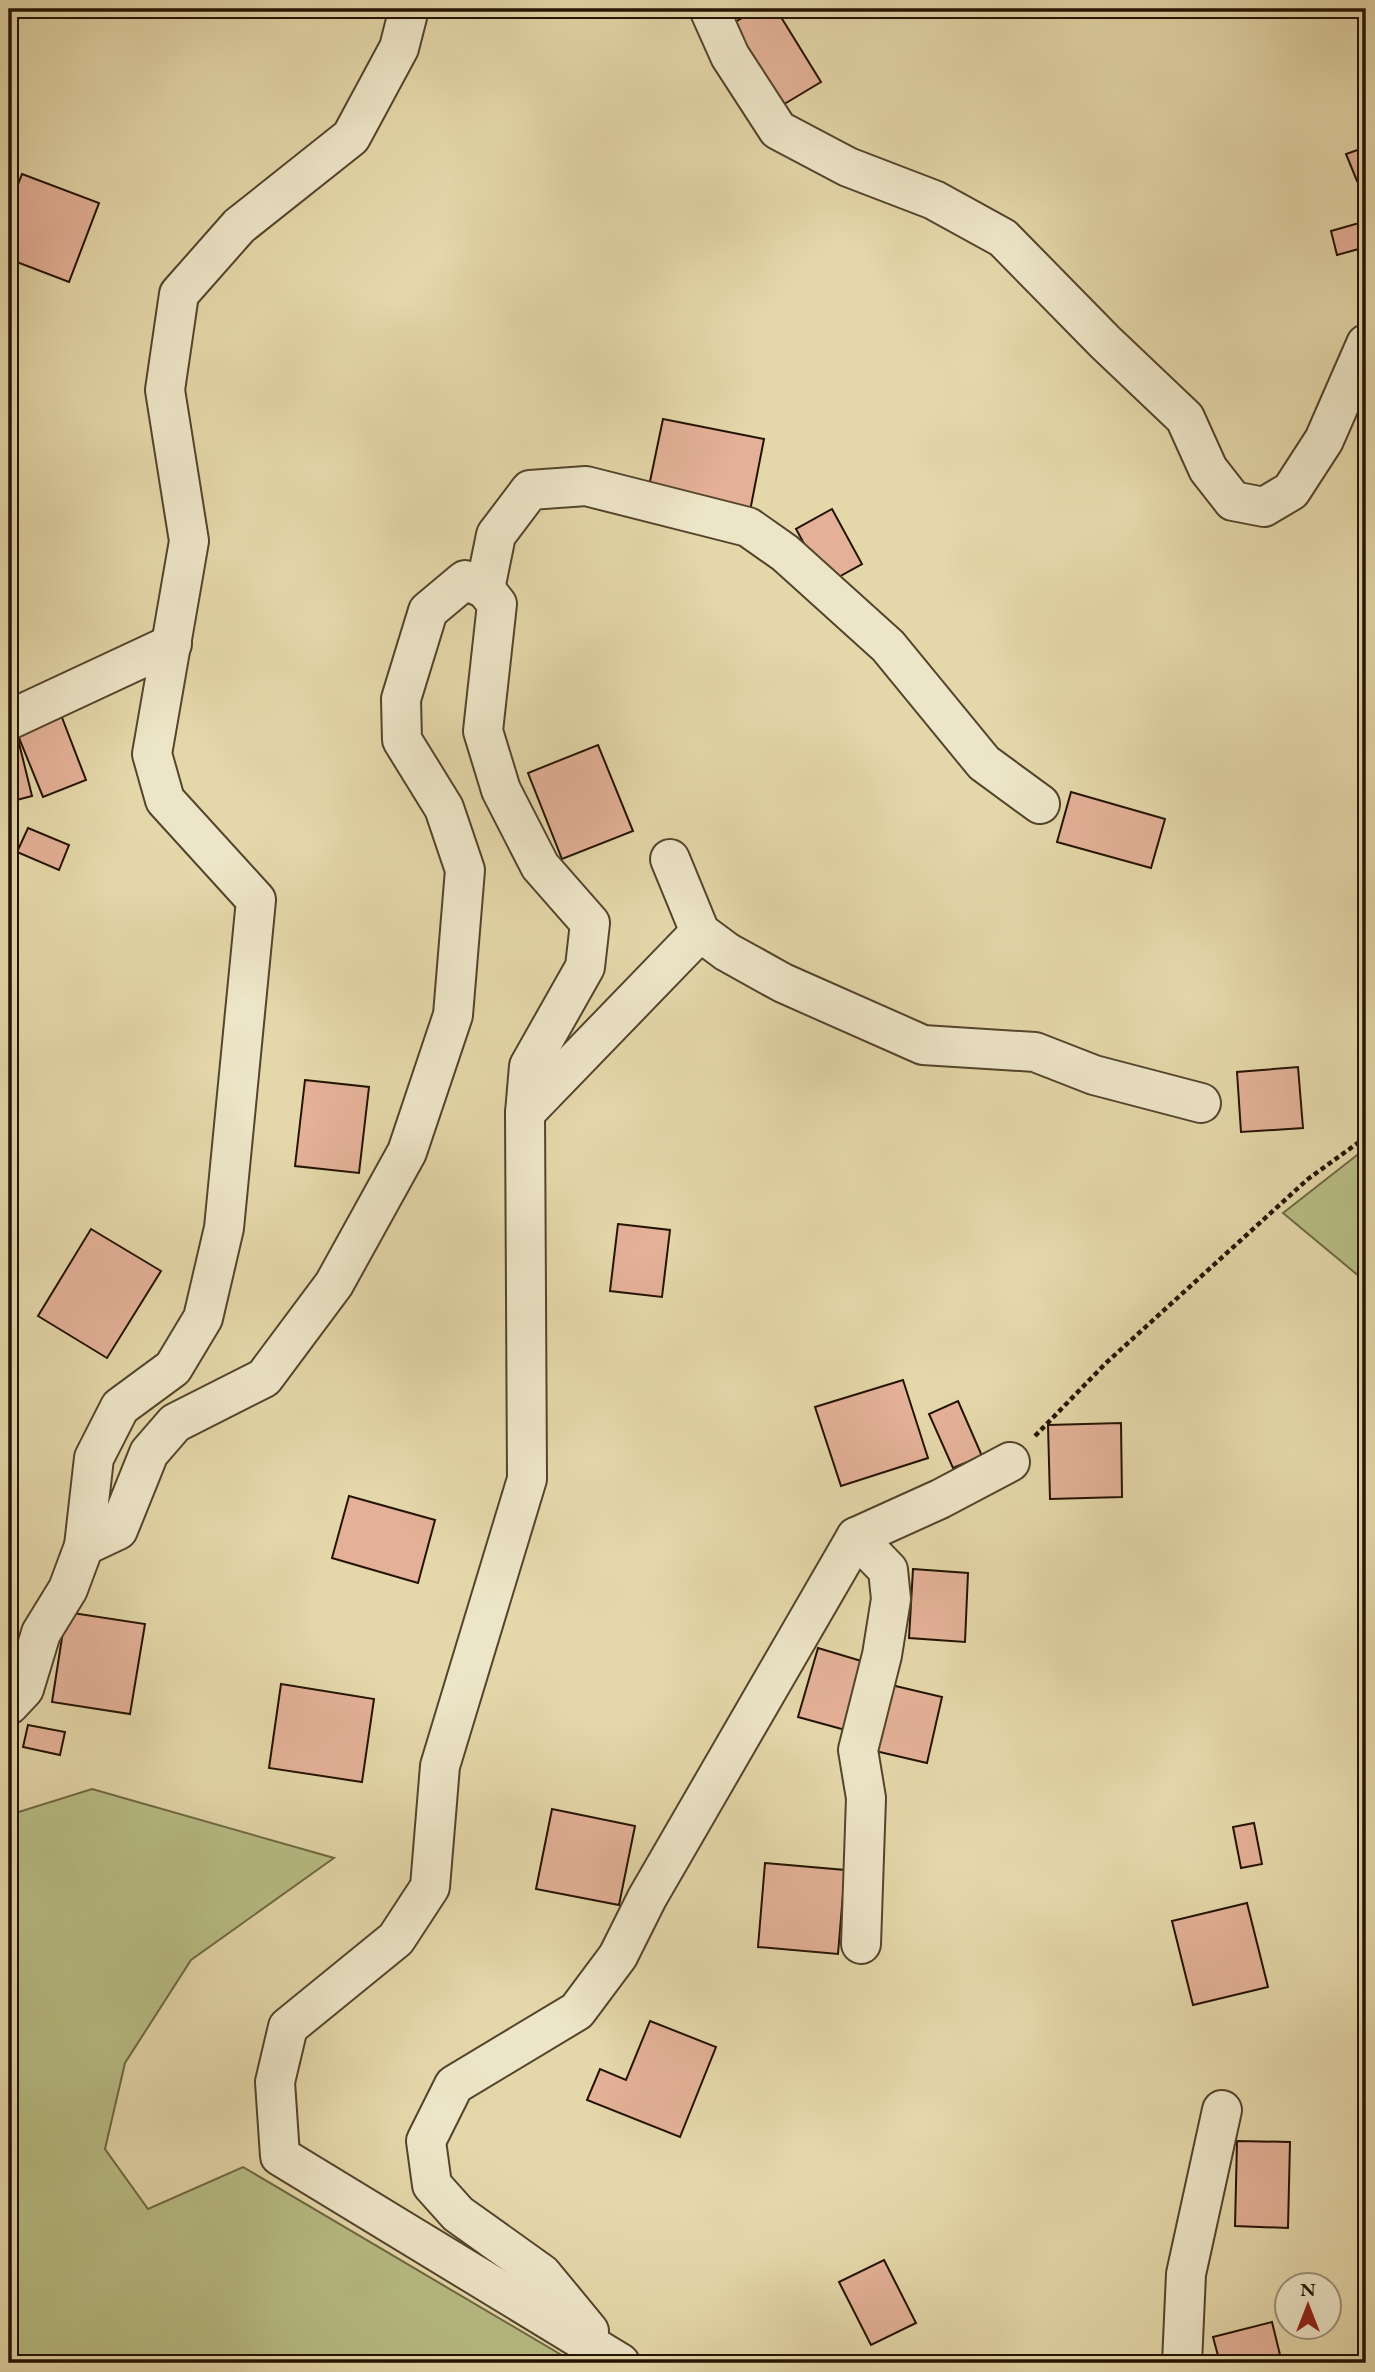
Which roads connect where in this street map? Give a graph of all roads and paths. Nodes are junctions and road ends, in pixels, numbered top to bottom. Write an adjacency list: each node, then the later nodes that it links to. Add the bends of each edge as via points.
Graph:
1 (409, 9): 5 (street, via 399,48 351,137 239,226 179,294 165,390 189,541)
2 (709, 9): 3 (street, via 730,56 778,130 848,167 934,200 1003,238 1185,418 1208,469 1233,500 1264,508 1291,491 1324,440)
3 (1366, 344)
4 (485, 589): 7 (street, via 496,535 530,490 586,486 748,527 785,553 888,646 984,764); 11 (street, via 497,604 483,730 501,790 540,866 590,923 585,967 529,1066); 15 (street, via 465,580 428,611 401,699 402,740 444,808 465,870 453,1014 407,1152 334,1284 264,1378 175,1423 149,1453 118,1530)
5 (172, 644): 6 (street); 15 (street, via 152,754 165,800 256,900 224,1228 203,1318 173,1368 120,1407 94,1458)
6 (9, 720)
7 (1040, 804)
8 (670, 859): 9 (street)
9 (700, 932): 10 (street, via 783,984 923,1045 1035,1052 1094,1075); 11 (street)
10 (1201, 1103)
11 (525, 1113): 19 (street, via 527,1479 440,1766 430,1887 396,1939 288,2027 275,2082 279,2155)
12 (1366, 1136): 13 (path, via 1308,1179 1106,1363)
13 (1010, 1462): 14 (street)
14 (856, 1536): 17 (street, via 888,1570 891,1599 858,1750 866,1798); 19 (street, via 618,1956 577,2011 454,2085 426,2141 432,2185 458,2214 542,2274)
15 (84, 1546): 16 (street, via 68,1589 41,1633 24,1689)
16 (9, 1704)
17 (862, 1944)
18 (1222, 2110): 20 (street, via 1186,2274)
19 (614, 2359)
20 (1182, 2363)

